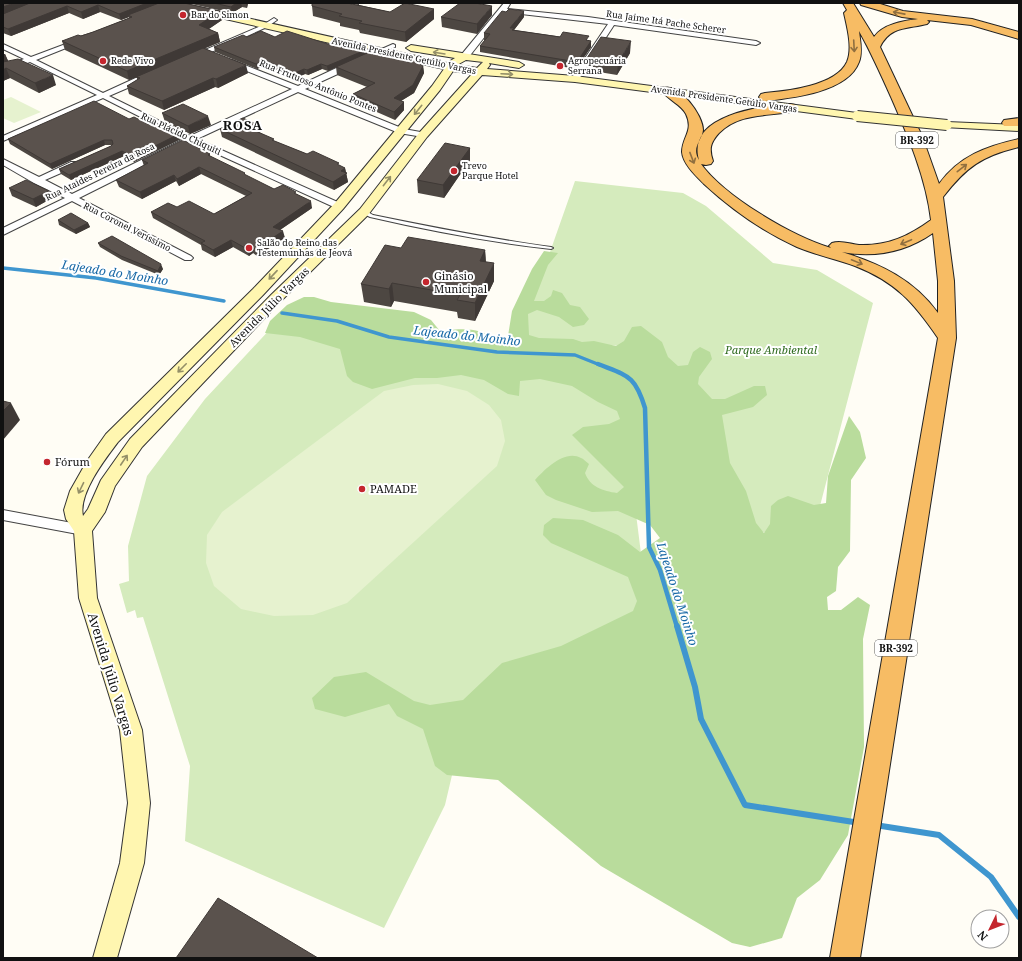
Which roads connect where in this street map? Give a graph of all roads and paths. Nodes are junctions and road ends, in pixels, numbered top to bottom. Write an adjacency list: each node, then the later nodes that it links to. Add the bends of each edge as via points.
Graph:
1 (204, 3): 7 (main road, Avenida Presidente Getúlio Vargas)
2 (508, 3): 6 (street)
3 (865, 3): 9 (highway, one-way to 3, via 972,22 902,14)
4 (171, 4): 7 (main road, Avenida Presidente Getúlio Vargas)
5 (849, 5): 15 (highway, BR-392); 35 (highway, one-way to 35, via 854,52 853,62 848,70 837,79 812,90)
6 (502, 10): 8 (street, Rua Jaime Itá Pache Scherer, via 588,19); 18 (street)
7 (269, 23): 14 (main road, Avenida Presidente Getúlio Vargas); 17 (main road, Avenida Presidente Getúlio Vargas); 23 (street, via 210,53)
8 (611, 24): 12 (street, Rua Jaime Itá Pache Scherer); 29 (street)
9 (1019, 36)
10 (84, 39): 20 (street)
11 (1019, 42): 15 (highway, via 963,25 928,22 899,26 879,37)
12 (756, 43)
13 (3, 46): 20 (street, Rua Plácido Chiquiti)
14 (393, 46): 16 (main road, Avenida Presidente Getúlio Vargas); 17 (street, Rua Ataides Pereira da Rosa)
15 (874, 47): 47 (highway, BR-392, via 915,136)
16 (419, 50): 18 (main road, Avenida Presidente Getúlio Vargas, one-way to 16); 19 (main road)
17 (381, 52): 19 (main road, Avenida Presidente Getúlio Vargas); 30 (street, Rua Ataides Pereira da Rosa)
18 (465, 56): 22 (main road, Avenida Presidente Getúlio Vargas); 24 (main road)
19 (409, 58): 24 (main road, Avenida Presidente Getúlio Vargas)
20 (31, 59): 25 (street); 34 (street, Rua Plácido Chiquiti)
21 (227, 60): 30 (street, Rua Frutuoso Antônio Pontes)
22 (488, 60): 26 (main road, Avenida Presidente Getúlio Vargas); 27 (main road, Avenida Júlio Vargas)
23 (184, 61)
24 (449, 68): 27 (main road, Avenida Presidente Getúlio Vargas); 31 (main road, Avenida Júlio Vargas)
25 (3, 70)
26 (534, 71): 27 (main road, Avenida Presidente Getúlio Vargas, one-way to 26); 29 (main road, Avenida Presidente Getúlio Vargas)
27 (480, 72): 33 (main road, Avenida Júlio Vargas)
28 (148, 76): 34 (street)
29 (577, 76): 32 (main road, Avenida Presidente Getúlio Vargas); 35 (main road, Avenida Presidente Getúlio Vargas)
30 (298, 88): 38 (street, Rua Frutuoso Antônio Pontes); 42 (street, Rua Ataides Pereira da Rosa)
31 (436, 88): 33 (main road); 38 (main road, Avenida Júlio Vargas, one-way to 38)
32 (668, 91): 35 (main road, Avenida Presidente Getúlio Vargas); 39 (highway, via 692,113)
33 (461, 92): 40 (main road, Avenida Júlio Vargas)
34 (103, 96): 41 (street); 42 (street, Rua Plácido Chiquiti)
35 (760, 101): 36 (highway); 39 (highway, via 706,122)
36 (785, 105): 37 (main road, Avenida Presidente Getúlio Vargas, bridge, via 947,122); 51 (highway, one-way to 36, via 913,239 896,246 872,250 844,248 816,240 791,228 719,176 706,161 703,149 707,138 718,126 745,114)
37 (1017, 124)
38 (402, 131): 40 (street, Rua Frutuoso Antônio Pontes); 49 (main road, Avenida Júlio Vargas)
39 (696, 131): 57 (highway, one-way to 57, via 690,144 690,156 700,174 784,235 878,271 904,287 924,305)
40 (423, 135): 50 (main road, Avenida Júlio Vargas, one-way to 40)
41 (3, 139)
42 (191, 139): 48 (street, Rua Ataides Pereira da Rosa); 49 (street, Rua Plácido Chiquiti)
43 (1019, 143): 47 (highway, one-way to 43, via 954,174 974,158 1000,147)
44 (80, 161): 46 (street)
45 (3, 162): 46 (street, Rua Coronel Veríssimo)
46 (37, 181): 48 (street, Rua Coronel Veríssimo)
47 (936, 197): 51 (highway, BR-392)
48 (71, 198): 52 (street, Rua Ataides Pereira da Rosa); 54 (street, Rua Coronel Veríssimo)
49 (339, 206): 50 (main road, Rua Plácido Chiquiti); 55 (main road, Avenida Júlio Vargas, one-way to 55)
50 (364, 212): 53 (lane, via 372,216 518,245); 56 (main road, Avenida Júlio Vargas)
51 (939, 222): 57 (highway, BR-392, via 946,281)
52 (3, 232)
53 (551, 248)
54 (188, 258)
55 (258, 292): 56 (main road); 59 (main road, Avenida Júlio Vargas, one-way to 59, via 112,438 95,461 79,491 73,510 75,519)
56 (276, 298): 59 (main road, Avenida Júlio Vargas, one-way to 56, via 96,512 107,484 136,442)
57 (947, 338): 61 (highway, BR-392)
58 (3, 515): 59 (street)
59 (83, 530): 60 (main road, Avenida Júlio Vargas, via 88,598 131,730 139,803 132,863)
60 (105, 958)
61 (844, 958)

